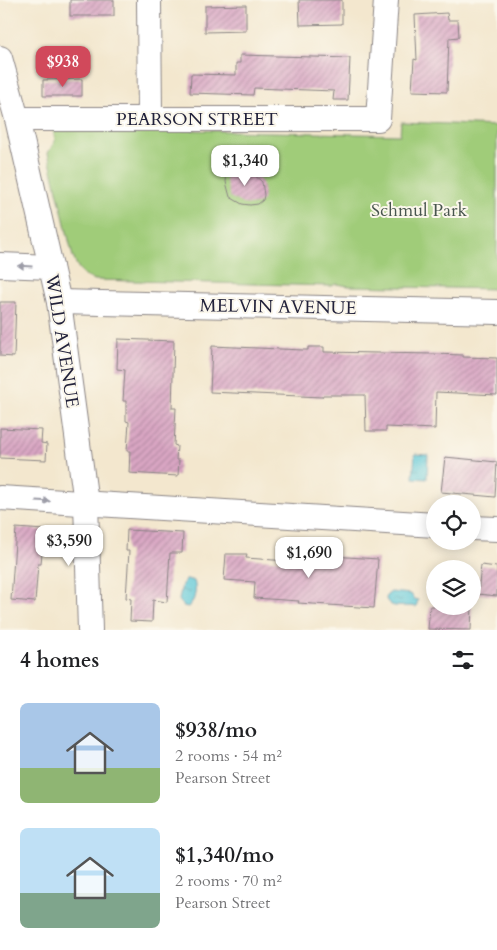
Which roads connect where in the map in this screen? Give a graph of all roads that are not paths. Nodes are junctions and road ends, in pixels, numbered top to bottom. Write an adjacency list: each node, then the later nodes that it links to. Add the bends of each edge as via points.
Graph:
1 (149, 0): 4 (street)
2 (386, 0): 4 (street, PEARSON STREET, via 378,119)
3 (0, 58): 5 (street, WILD AVENUE)
4 (150, 118): 5 (street, PEARSON STREET)
5 (17, 119): 7 (street, WILD AVENUE)
6 (0, 265): 7 (street, one-way to 6)
7 (51, 267): 8 (street, WILD AVENUE)
8 (59, 302): 9 (street, MELVIN AVENUE); 11 (street, WILD AVENUE)
9 (497, 312)
10 (0, 498): 11 (street, one-way to 11)
11 (86, 503): 12 (street); 15 (street, WILD AVENUE)
12 (426, 524)
13 (481, 528): 14 (street)
14 (497, 529)
15 (90, 630)

